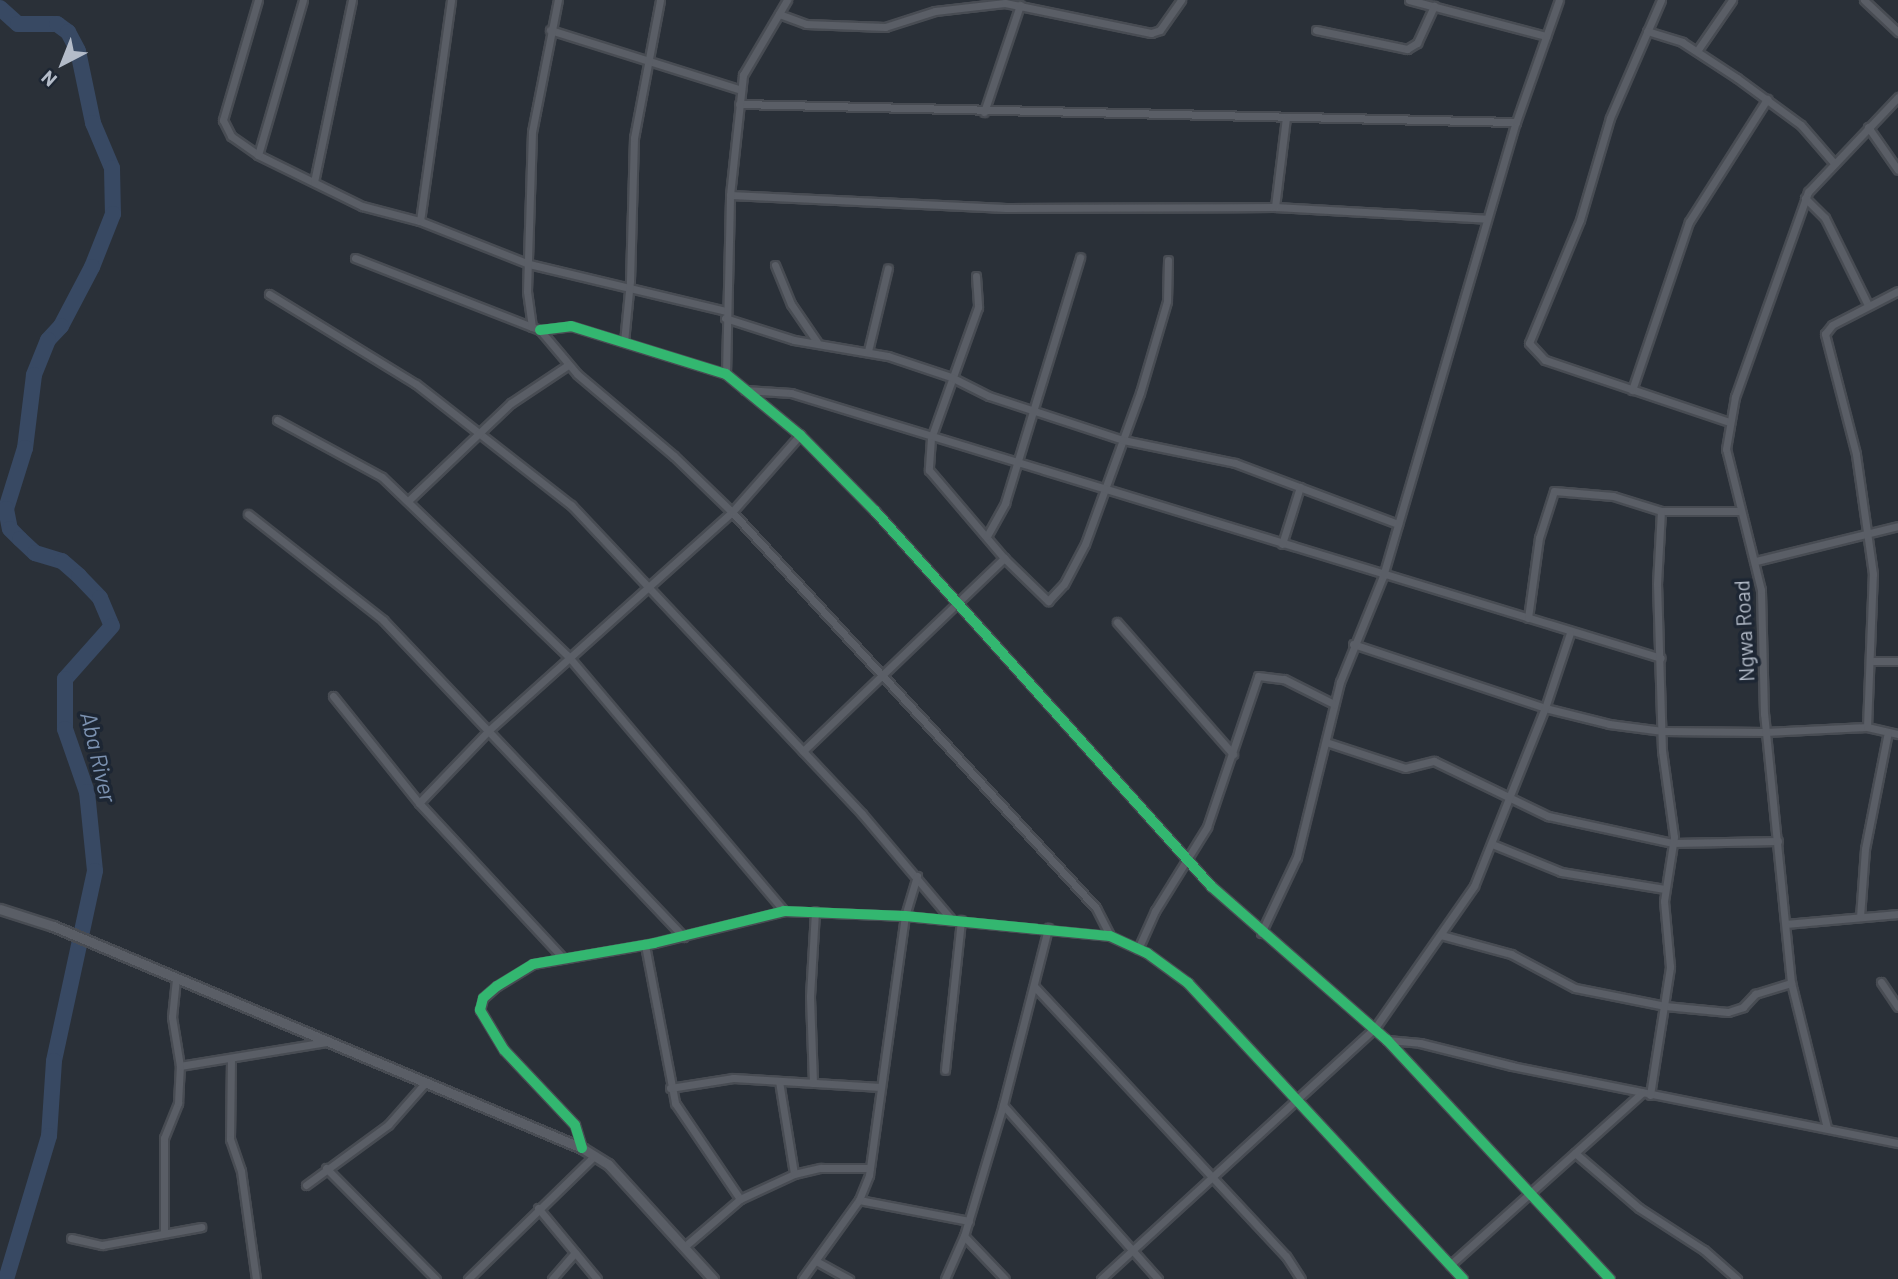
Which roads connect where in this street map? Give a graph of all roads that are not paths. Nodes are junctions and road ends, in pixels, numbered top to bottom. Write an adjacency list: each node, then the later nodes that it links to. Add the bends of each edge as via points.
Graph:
1 (258, 0): 32 (street, via 223,120 231,136)
2 (303, 0): 32 (street)
3 (352, 0): 35 (street)
4 (450, 0): 40 (street)
5 (558, 0): 17 (street)
6 (660, 0): 23 (street)
7 (787, 0): 16 (street)
8 (1181, 0): 14 (street, via 1160,30 1151,33)
9 (1409, 0): 15 (street)
10 (1559, 0): 21 (street)
11 (1661, 0): 19 (street)
12 (1732, 0): 22 (street)
13 (1864, 0): 20 (street)
14 (1020, 5): 16 (street, via 935,10 876,27 806,24); 28 (street)
15 (1434, 6): 18 (street, via 1417,43 1407,49); 21 (street)
16 (779, 15): 24 (street, via 743,75)
17 (550, 30): 23 (street); 44 (street, via 532,132)
18 (1316, 30)
19 (1647, 31): 22 (street); 61 (street, via 1601,141 1580,220 1529,338 1538,356)
20 (1898, 32)
21 (1546, 36): 30 (street)
22 (1697, 51): 26 (street)
23 (650, 64): 24 (street); 48 (street, via 632,161)
24 (741, 90): 27 (street)
25 (1898, 97): 31 (street, Ngwa Road)
26 (1766, 99): 33 (street, via 1801,125); 61 (street, via 1689,222)
27 (739, 104): 28 (street); 36 (street)
28 (984, 111): 29 (street)
29 (1286, 118): 30 (street); 38 (street)
30 (1516, 122): 39 (street)
31 (1868, 127): 33 (street, Ngwa Road); 34 (street)
32 (258, 155): 35 (street)
33 (1833, 162): 37 (street, Ngwa Road)
34 (1898, 170)
35 (314, 182): 40 (street, via 370,209)
36 (730, 195): 38 (street, via 1006,208); 52 (street)
37 (1805, 198): 51 (street, via 1825,218); 64 (street, Ngwa Road)
38 (1275, 207): 39 (street)
39 (1487, 219): 77 (street)
40 (420, 221): 44 (street)
41 (1080, 257): 62 (street)
42 (355, 258): 53 (street)
43 (1168, 260): 68 (street, via 1165,313)
44 (529, 264): 48 (street); 53 (street)
45 (775, 265): 55 (street, via 791,304)
46 (888, 268): 56 (street)
47 (976, 276): 59 (street, via 978,307)
48 (630, 289): 52 (street); 54 (street)
49 (1898, 291): 51 (street)
50 (269, 294): 65 (street, via 407,378)
51 (1868, 305): 80 (street, via 1832,325 1825,334 1856,454)
52 (726, 315): 55 (street, via 794,341); 58 (street)
53 (536, 329): 54 (street, via 571,326); 57 (street)
54 (624, 342): 58 (street)
55 (817, 342): 56 (street)
56 (868, 351): 59 (street)
57 (568, 365): 65 (street, via 526,391); 74 (street)
58 (726, 374): 60 (street)
59 (951, 377): 62 (street); 67 (street)
60 (744, 390): 66 (street); 67 (street, via 791,393)
61 (1632, 390): 64 (street)
62 (1033, 411): 68 (street); 69 (street)
63 (277, 420): 72 (street, via 339,450 382,477)
64 (1729, 422): 73 (street, Ngwa Road, via 1727,461)
65 (481, 433): 72 (street); 85 (street, via 571,505)
66 (800, 435): 74 (street); 86 (street)
67 (931, 438): 69 (street); 79 (street, via 929,470)
68 (1123, 440): 70 (street); 71 (street, via 1221,458)
69 (1014, 463): 70 (street); 79 (street, via 1005,503)
70 (1106, 487): 81 (street); 82 (street, via 1080,556 1052,599 1039,596)
71 (1300, 487): 77 (street); 81 (street)
72 (408, 501): 91 (street)
73 (1740, 511): 75 (street); 83 (street, Ngwa Road)
74 (732, 512): 85 (street); 95 (street)
75 (1661, 512): 87 (street, via 1614,496 1554,491 1539,538); 92 (street, via 1657,584)
76 (248, 514): 100 (street, via 383,620)
77 (1398, 524): 84 (street)
78 (1898, 526): 80 (street)
79 (987, 536): 82 (street)
80 (1868, 537): 83 (street); 93 (street, via 1873,574)
81 (1282, 544): 84 (street)
82 (1004, 558): 86 (street)
83 (1756, 561): 102 (street, Ngwa Road, via 1766,638)
84 (1383, 576): 87 (street); 90 (street)
85 (648, 586): 91 (street); 106 (street)
86 (957, 602): 95 (street); 113 (street)
87 (1528, 618): 89 (street)
88 (1117, 622): 107 (street)
89 (1570, 633): 92 (street); 98 (street)
90 (1353, 644): 97 (street); 98 (street)
91 (568, 656): 100 (street); 117 (street)
92 (1661, 658): 101 (street)
93 (1871, 661): 94 (street); 99 (street)
94 (1898, 661)
95 (881, 677): 106 (street); 130 (street, via 1096,908)
96 (333, 696): 109 (street)
97 (1334, 704): 105 (street); 107 (street, via 1284,679 1258,677)
98 (1545, 708): 101 (street); 108 (street)
99 (1867, 727): 102 (street); 103 (street)
100 (488, 731): 109 (street); 131 (street)
101 (1663, 731): 102 (street); 111 (street)
102 (1765, 732): 110 (street, Ngwa Road)
103 (1888, 732): 104 (street); 123 (street, via 1865,849)
104 (1898, 734)
105 (1326, 742): 108 (street, via 1405,768 1434,761); 128 (street, via 1297,857)
106 (803, 751): 114 (street)
107 (1233, 754): 113 (street, via 1208,827)
108 (1509, 800): 111 (street, via 1548,816); 112 (street)
109 (419, 803): 134 (street)
110 (1778, 841): 111 (street); 126 (street, Ngwa Road)
111 (1672, 843): 115 (street)
112 (1492, 844): 115 (street, via 1561,872); 129 (street, via 1468,897)
113 (1187, 859): 128 (street); 133 (street)
114 (917, 876): 122 (street); 124 (street)
115 (1665, 889): 139 (street, via 1670,957)
116 (0, 909): 121 (street)
117 (784, 911): 118 (street); 131 (street, via 744,917)
118 (816, 911): 122 (street); 149 (street, via 810,996)
119 (1898, 914): 123 (street)
120 (0, 915): 121 (street)
121 (11, 915): 135 (street, via 53,926)
122 (905, 916): 124 (street); 150 (street)
123 (1860, 917): 126 (street)
124 (951, 919): 125 (street)
125 (961, 920): 127 (street); 146 (street)
126 (1786, 924): 137 (street, Ngwa Road)
127 (1048, 928): 130 (street); 138 (street)
128 (1261, 933): 141 (street)
129 (1441, 935): 139 (street, via 1511,954 1575,988); 141 (street)
130 (1110, 936): 133 (street)
131 (684, 937): 132 (street)
132 (645, 945): 134 (street); 151 (street)
133 (1138, 948): 153 (street, via 1188,983)
134 (562, 957): 157 (street, via 522,969 483,998 480,1010 504,1050 575,1125)
135 (176, 978): 143 (street); 145 (street, via 172,1017)
136 (1881, 982): 140 (street)
137 (1791, 983): 139 (street, via 1755,994 1743,1007 1728,1012); 155 (street, Ngwa Road)
138 (1034, 986): 154 (street); 163 (street)
139 (1665, 1006): 152 (street)
140 (1898, 1007)
141 (1375, 1028): 142 (street); 153 (street)
142 (1387, 1040): 152 (street, via 1420,1043); 165 (street)
143 (326, 1042): 144 (street); 148 (street)
144 (231, 1058): 145 (street); 179 (street, via 230,1139 242,1174)
145 (180, 1066): 171 (street, via 178,1104 164,1138)
146 (945, 1070)
147 (779, 1081): 149 (street); 151 (street, via 733,1078); 162 (street)
148 (425, 1083): 157 (street); 160 (street, via 388,1125)
149 (813, 1083): 150 (street)
150 (881, 1087): 161 (street)
151 (670, 1088): 166 (street, via 698,1141)
152 (1646, 1094): 155 (street); 158 (street)
153 (1297, 1099): 163 (street); 178 (street)
154 (1003, 1105): 169 (street); 175 (street)
155 (1827, 1128): 156 (street)
156 (1898, 1143)
157 (582, 1148): 159 (street)
158 (1575, 1153): 165 (street); 194 (street, via 1639,1208 1704,1250)
159 (595, 1155): 168 (street); 174 (street)
160 (326, 1168): 164 (street); 180 (street)
161 (870, 1168): 162 (street, via 821,1168); 167 (street)
162 (794, 1174): 166 (street)
163 (1211, 1175): 175 (street); 191 (street, via 1286,1256)
164 (306, 1185)
165 (1531, 1193): 178 (street); 193 (street)
166 (740, 1199): 174 (street)
167 (859, 1200): 169 (street); 177 (street)
168 (538, 1208): 176 (street); 181 (street)
169 (969, 1221): 172 (street)
170 (201, 1227): 171 (street)
171 (164, 1232): 173 (street, via 103,1245)
172 (964, 1237): 187 (street); 188 (street)
173 (71, 1238)
174 (684, 1247): 184 (street)
175 (1131, 1250): 189 (street); 190 (street)
176 (575, 1253): 182 (street); 183 (street)
177 (816, 1261): 185 (street); 186 (street)
178 (1450, 1265): 192 (street)
179 (256, 1279)
180 (436, 1279)
181 (468, 1279)
182 (552, 1279)
183 (597, 1279)
184 (713, 1279)
185 (802, 1279)
186 (849, 1279)
187 (945, 1279)
188 (1005, 1279)
189 (1101, 1279)
190 (1158, 1279)
191 (1301, 1279)
192 (1463, 1279)
193 (1610, 1279)
194 (1737, 1279)

